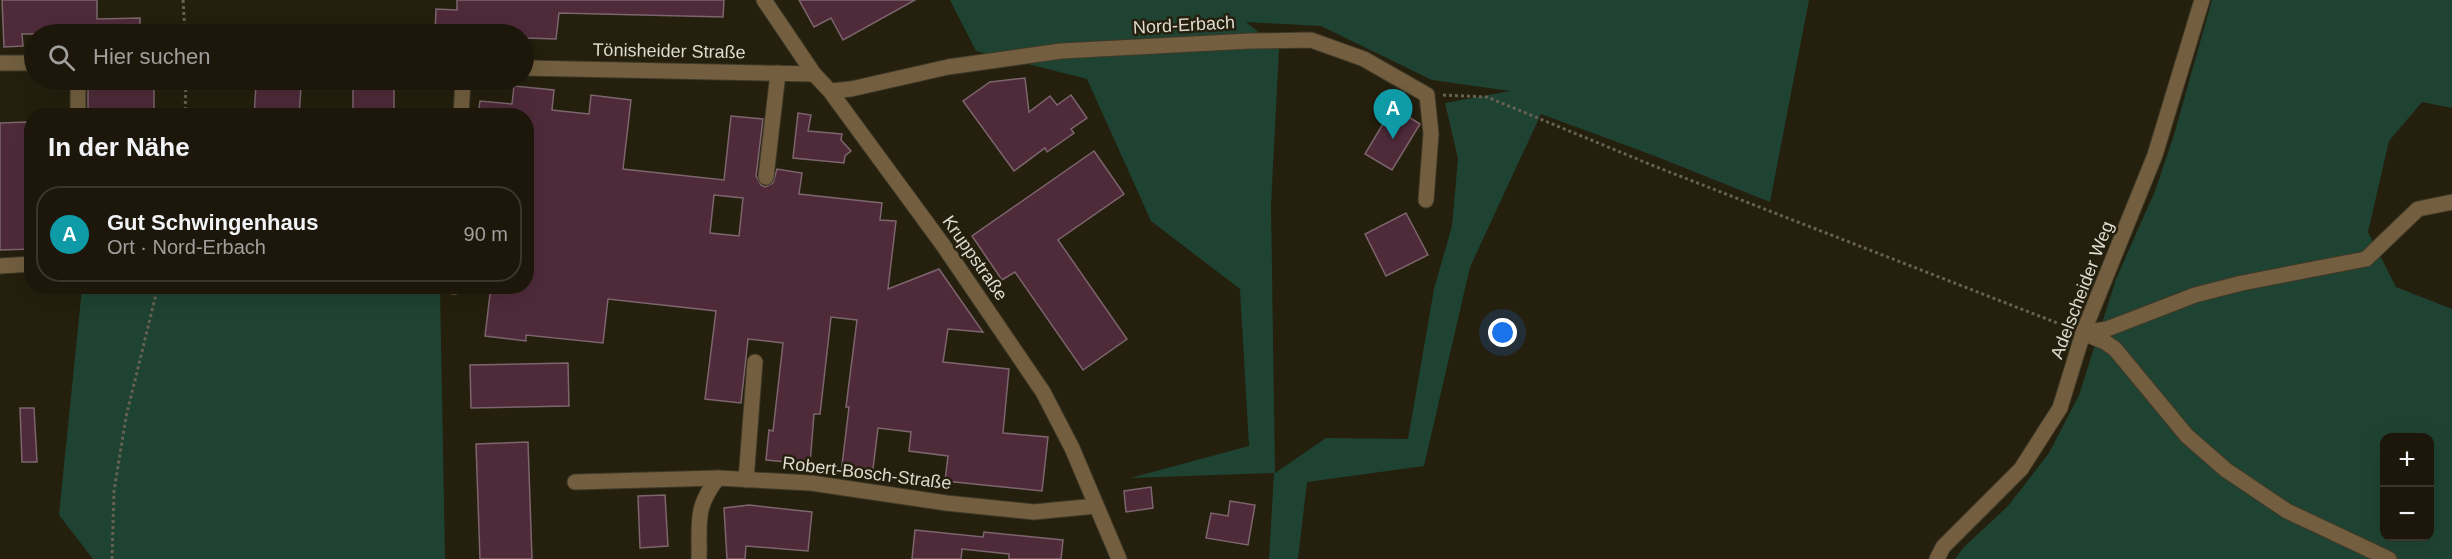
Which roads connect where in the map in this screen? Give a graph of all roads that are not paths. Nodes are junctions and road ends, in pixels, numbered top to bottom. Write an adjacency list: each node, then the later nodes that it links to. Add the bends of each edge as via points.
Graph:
1 (764, 0): 7 (street, Kruppstraße)
2 (2202, 0): 18 (street, Adelscheider Weg, via 2155,155)
3 (0, 63): 4 (street)
4 (24, 63)
5 (534, 68): 6 (street, Tönisheider Straße)
6 (778, 73): 7 (street, Tönisheider Straße); 13 (street)
7 (814, 74): 10 (street, Kruppstraße)
8 (78, 90): 11 (street)
9 (462, 90): 12 (street)
10 (830, 92): 14 (street, Nord-Erbach, via 948,67 1061,51 1311,40 1364,59 1427,95 1431,134); 23 (street, Kruppstraße, via 943,245 1043,392)
11 (78, 108)
12 (461, 108)
13 (766, 177)
14 (1426, 200)
15 (2452, 202): 18 (street, via 2418,209 2366,259 2195,295 2107,329)
16 (24, 264): 17 (street)
17 (0, 266)
18 (2083, 333): 26 (street, Adelscheider Weg, via 2060,408 2021,469 1943,547); 27 (street, via 2115,349 2187,436 2226,470 2287,511)
19 (755, 362): 21 (street)
20 (718, 478): 21 (street, Robert-Bosch-Straße); 22 (street, Robert-Bosch-Straße); 24 (street, via 700,507)
21 (746, 480): 23 (street, Robert-Bosch-Straße, via 811,483 1034,512)
22 (575, 482)
23 (1096, 506): 25 (street, Kruppstraße)
24 (699, 559)
25 (1119, 559)
26 (1937, 559)
27 (2389, 559)

